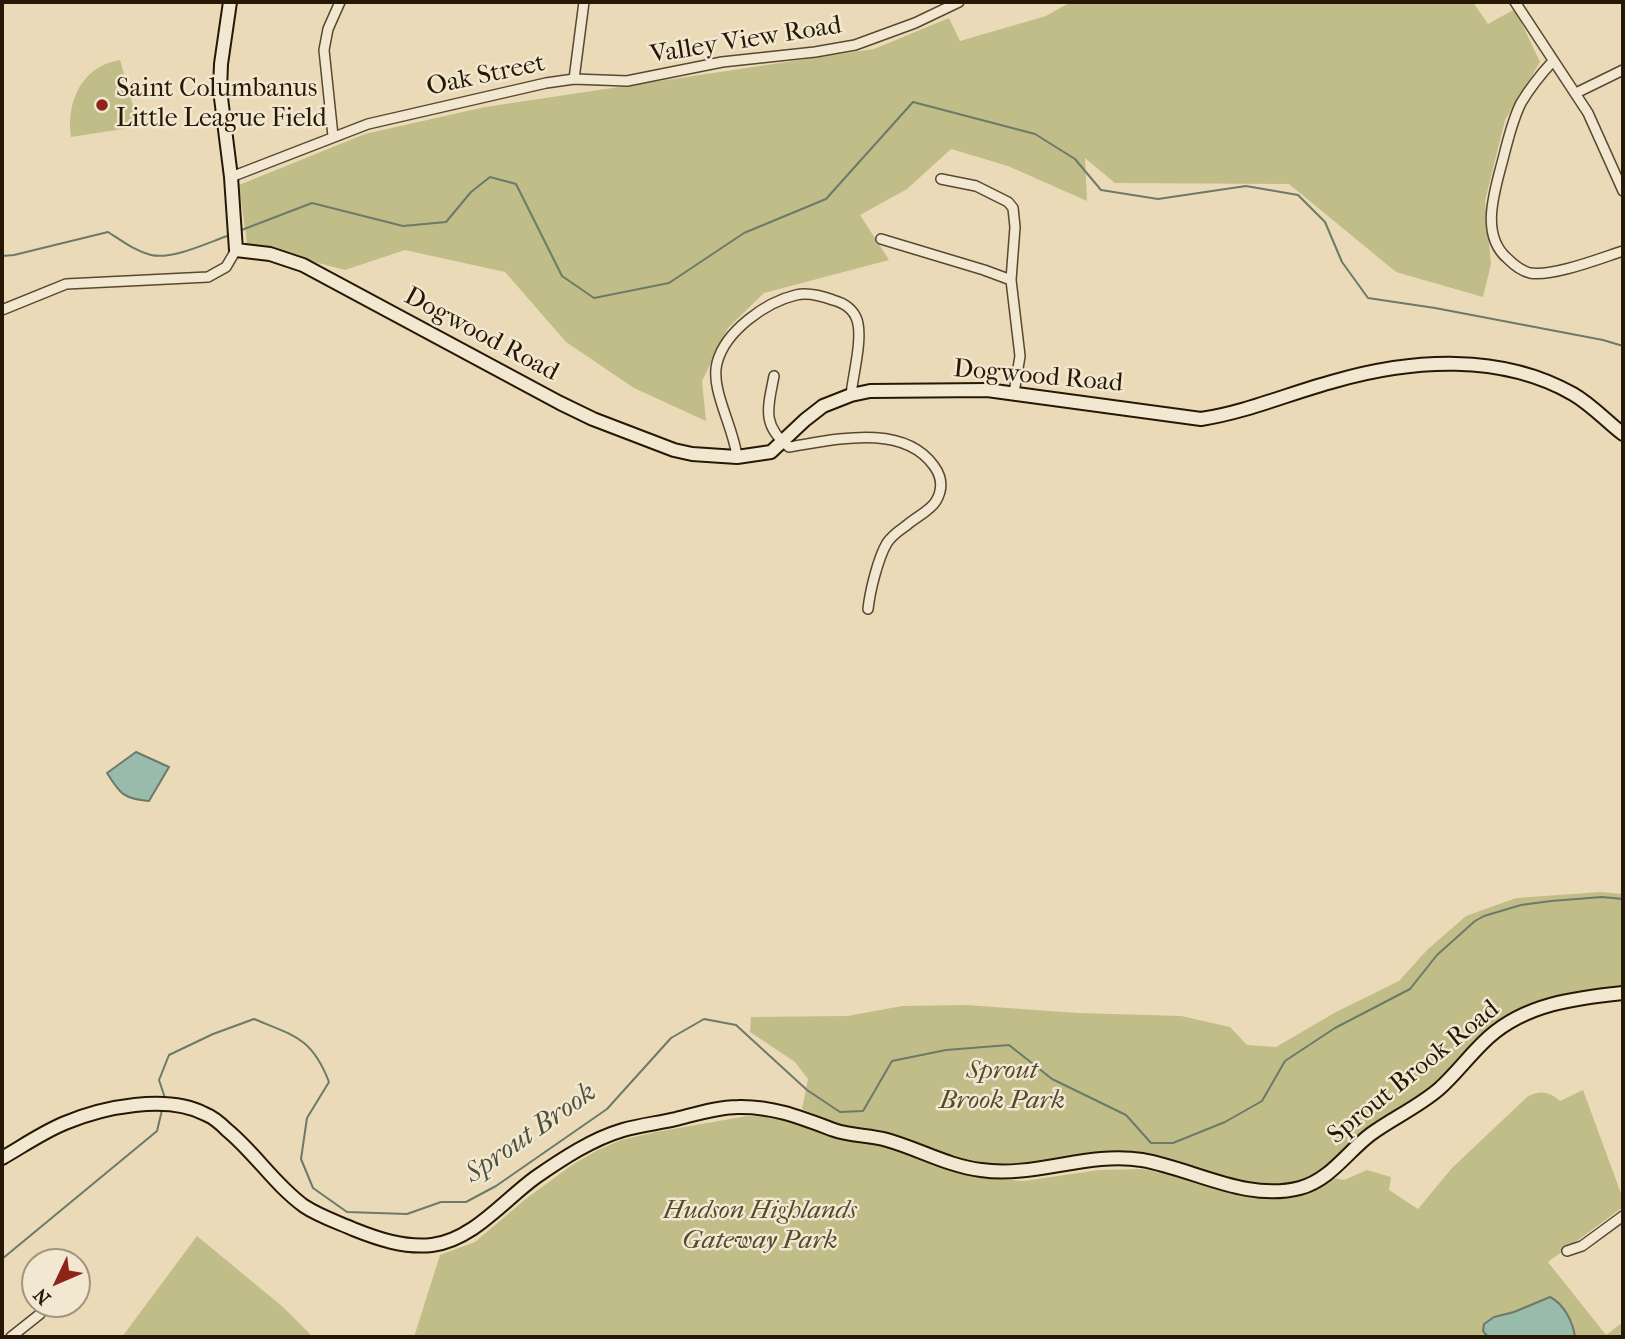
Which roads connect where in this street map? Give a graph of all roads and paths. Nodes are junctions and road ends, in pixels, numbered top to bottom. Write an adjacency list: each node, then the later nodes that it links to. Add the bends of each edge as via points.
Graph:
1 (230, 2): 11 (street, via 220,90)
2 (340, 2): 10 (street, via 324,50)
3 (583, 2): 8 (street, Oak Street)
4 (958, 2): 8 (street, Valley View Road, via 884,36 835,49 722,62 627,81)
5 (1515, 2): 6 (street)
6 (1553, 61): 9 (street); 16 (street, via 1536,79 1511,126 1493,198 1496,245 1513,264 1534,274)
7 (1623, 70): 9 (street)
8 (574, 79): 10 (street, Oak Street, via 402,115)
9 (1576, 93): 13 (street)
10 (333, 136): 11 (street)
11 (231, 177): 15 (street)
12 (941, 179): 17 (street, via 976,186 1013,208)
13 (1623, 191)
14 (881, 239): 17 (street)
15 (236, 245): 18 (street, via 226,267 208,276 66,284); 24 (street, Dogwood Road, via 303,265 593,419 674,450)
16 (1623, 251)
17 (1011, 280): 20 (street, via 1020,356)
18 (2, 310)
19 (774, 376): 23 (street, via 767,412)
20 (1014, 393): 21 (street, Dogwood Road, via 870,391); 22 (street, Dogwood Road, via 1201,419 1336,380 1401,368 1468,363 1516,371 1558,386)
21 (851, 395): 23 (street, Dogwood Road, via 814,412); 24 (street, via 859,333 848,306 805,294 757,314 732,334 717,363 718,388)
22 (1623, 434)
23 (782, 442): 24 (street, Dogwood Road, via 767,453); 25 (street, via 789,447 846,439 902,442 925,456 941,478 936,501 885,547)
24 (737, 457)
25 (868, 609)
26 (1623, 993): 27 (street, Sprout Brook Road, via 1538,1008 1508,1022 1440,1088 1372,1134 1329,1173 1302,1187 1276,1191 1240,1187 1135,1159 1009,1173 985,1171 780,1111 732,1107 599,1139 564,1158 464,1233 438,1245 404,1245 306,1207 207,1114 164,1104 89,1114 43,1133)
27 (2, 1158)
28 (1623, 1216): 29 (street, via 1582,1246)
29 (1567, 1251)
30 (35, 1318): 31 (street)
31 (11, 1337)

